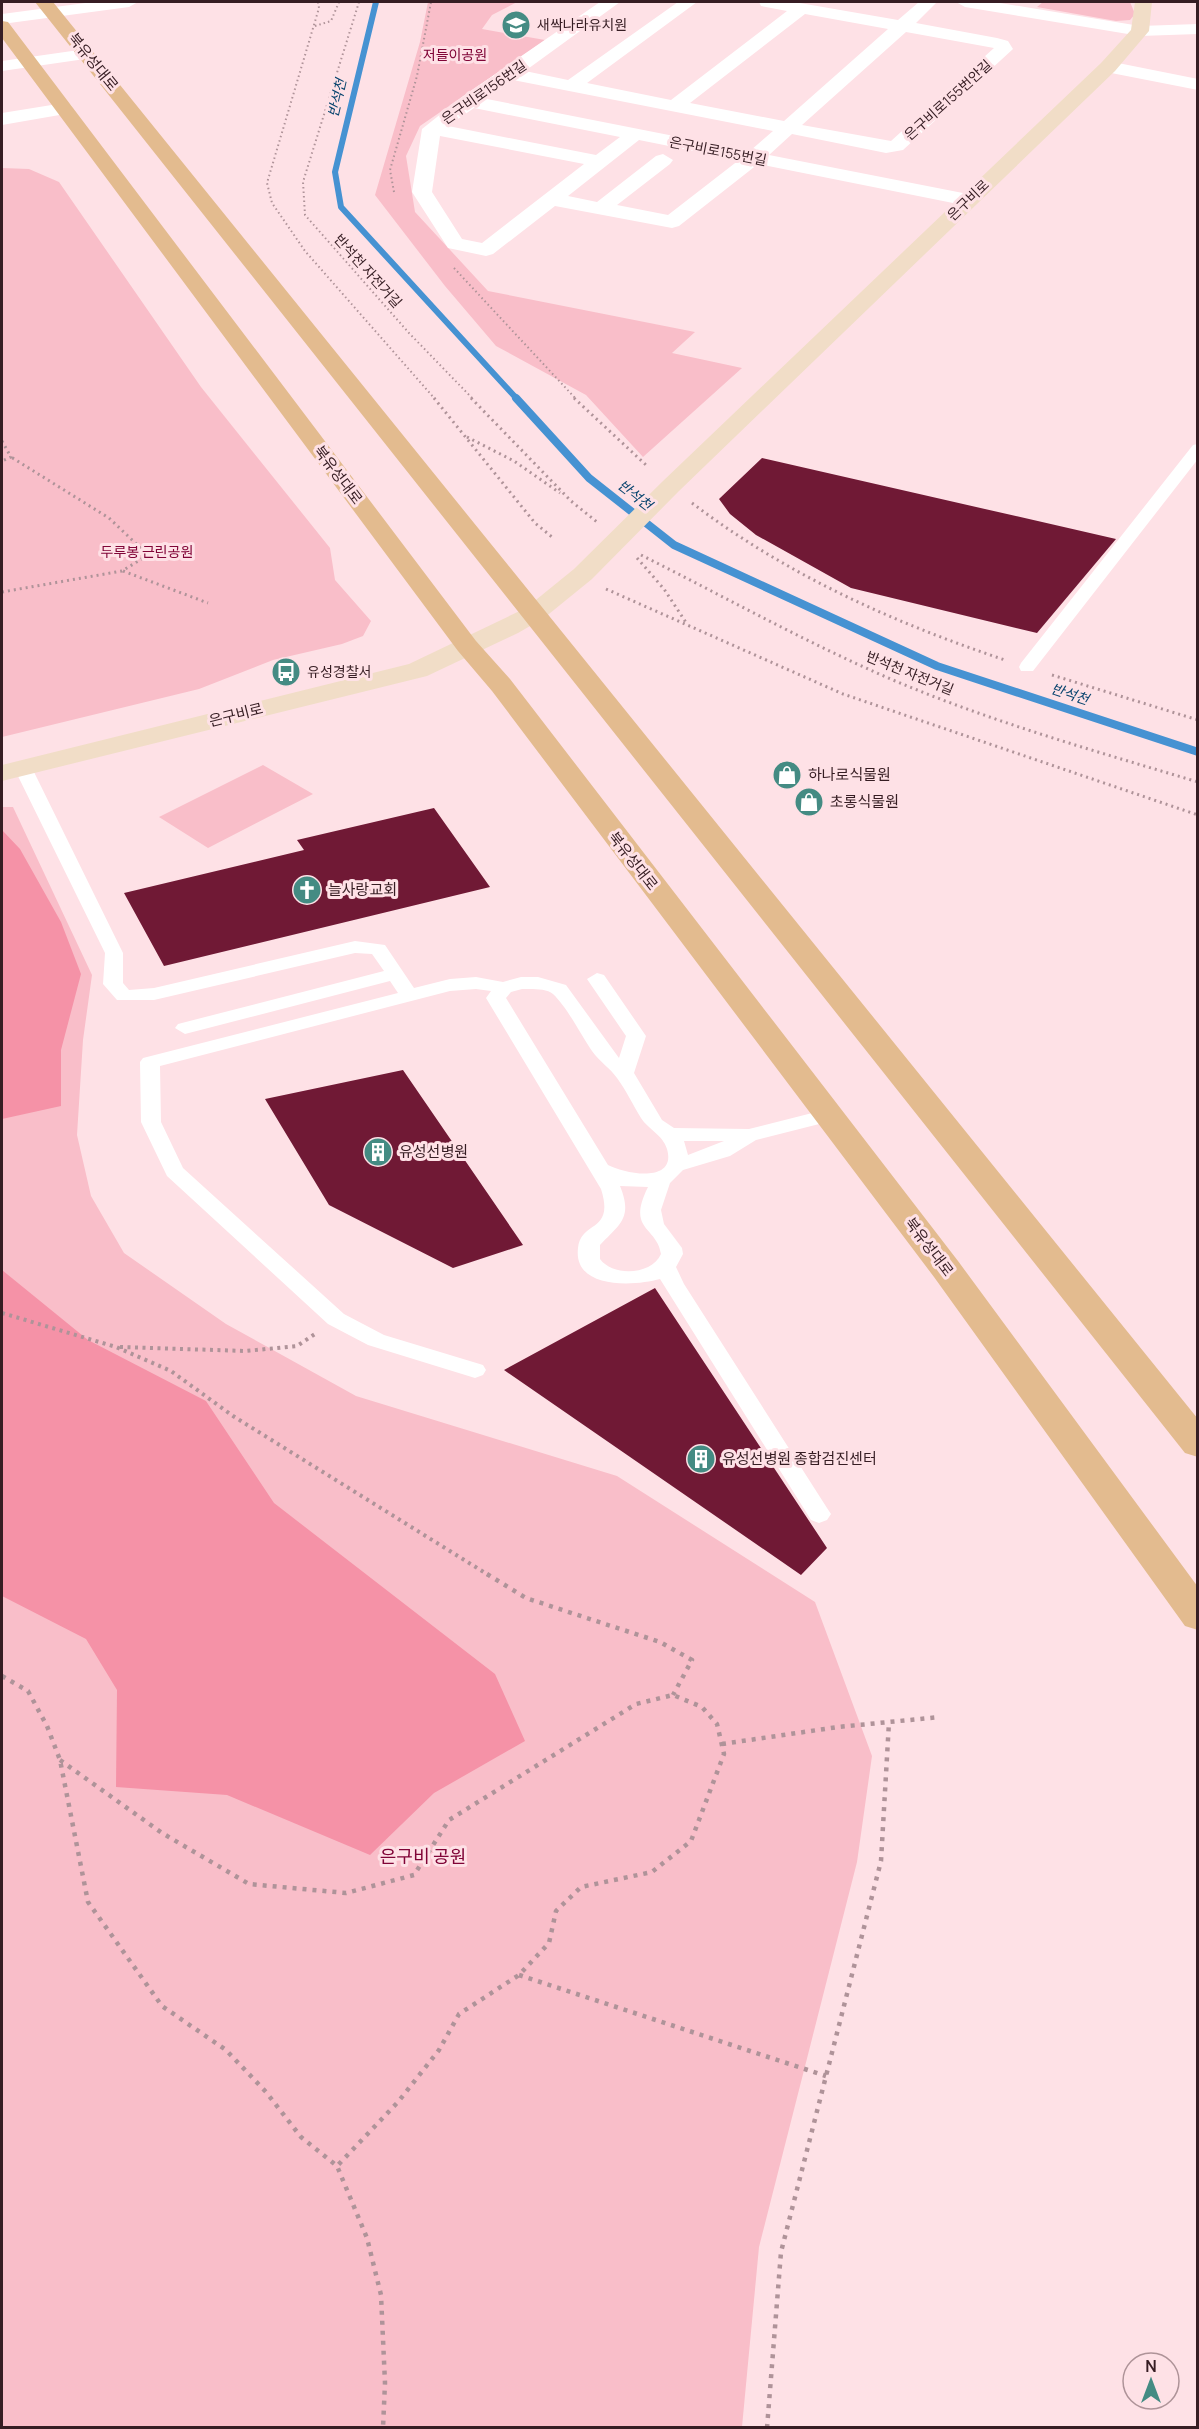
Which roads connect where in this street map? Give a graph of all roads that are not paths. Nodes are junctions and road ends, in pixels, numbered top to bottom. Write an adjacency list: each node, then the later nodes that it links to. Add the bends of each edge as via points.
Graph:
1 (129, 2): 8 (street)
2 (611, 2): 19 (street, 은구비로156번길)
3 (689, 2): 21 (street)
4 (767, 2): 9 (street, 은구비로155번안길)
5 (929, 2): 12 (street)
6 (965, 2): 14 (street)
7 (1143, 2): 14 (street)
8 (49, 7): 10 (street); 15 (main road, 북유성대로)
9 (802, 8): 12 (street, 은구비로155번안길); 23 (street)
10 (2, 19)
11 (2, 26): 16 (main road, 북유성대로)
12 (903, 26): 26 (street); 26 (street, 은구비로155번안길, via 991,42 1004,49 896,146)
13 (1197, 29): 14 (street)
14 (1140, 31): 18 (street, 은구비로)
15 (87, 54): 16 (street); 36 (main road, 북유성대로)
16 (29, 62): 17 (street); 24 (main road, 북유성대로)
17 (2, 66)
18 (1108, 68): 20 (street); 33 (street, 은구비로)
19 (510, 74): 21 (street, 은구비로155번안길); 22 (street, 은구비로156번길)
20 (1197, 85)
21 (571, 86): 23 (street, 은구비로155번안길)
22 (469, 101): 27 (street, 은구비로156번길); 28 (street, 은구비로155번길)
23 (675, 106): 26 (street, 은구비로155번안길)
24 (64, 109): 25 (street); 37 (main road, 북유성대로)
25 (2, 119)
26 (785, 128): 29 (street)
27 (432, 129): 31 (street); 32 (street, 은구비로156번길, via 422,192 455,244 486,250)
28 (635, 134): 29 (street, 은구비로155번길); 31 (street, 은구비로156번길)
29 (754, 158): 33 (street, 은구비로155번길); 34 (street, via 672,222)
30 (663, 160): 34 (street)
31 (601, 162): 32 (street, 은구비로156번길)
32 (552, 199): 34 (street)
33 (968, 200): 36 (street, 은구비로, via 588,568)
34 (601, 208)
35 (1197, 448): 38 (lane)
36 (535, 613): 37 (street, 은구비로); 53 (main road, 북유성대로)
37 (467, 646): 39 (street, 은구비로, via 418,670); 46 (main road, 북유성대로, via 501,685)
38 (1027, 667)
39 (12, 770): 40 (lane, via 114,953 114,984 123,996 154,994 355,947 378,949)
40 (396, 974): 43 (lane); 44 (lane)
41 (597, 979): 45 (lane, via 636,1036)
42 (500, 993): 43 (lane, via 450,985); 45 (lane, via 538,983 559,989 607,1058); 49 (lane)
43 (409, 995): 52 (lane, via 150,1062 151,1122 174,1171 336,1319 376,1340)
44 (185, 1028)
45 (624, 1073): 47 (lane, via 655,1124)
46 (828, 1115): 48 (lane); 55 (main road, 북유성대로, via 946,1269)
47 (670, 1134): 48 (lane); 50 (lane, via 678,1150)
48 (749, 1135): 50 (lane, via 723,1151)
49 (601, 1170): 50 (lane, via 618,1179 639,1182); 51 (lane, via 612,1185 613,1213 611,1223 592,1240 589,1258 605,1273 618,1278)
50 (669, 1172): 51 (lane, via 652,1199 651,1211 653,1224 671,1248)
51 (669, 1275): 54 (lane)
52 (475, 1370)
53 (1197, 1444)
54 (819, 1514)
55 (1197, 1616)

